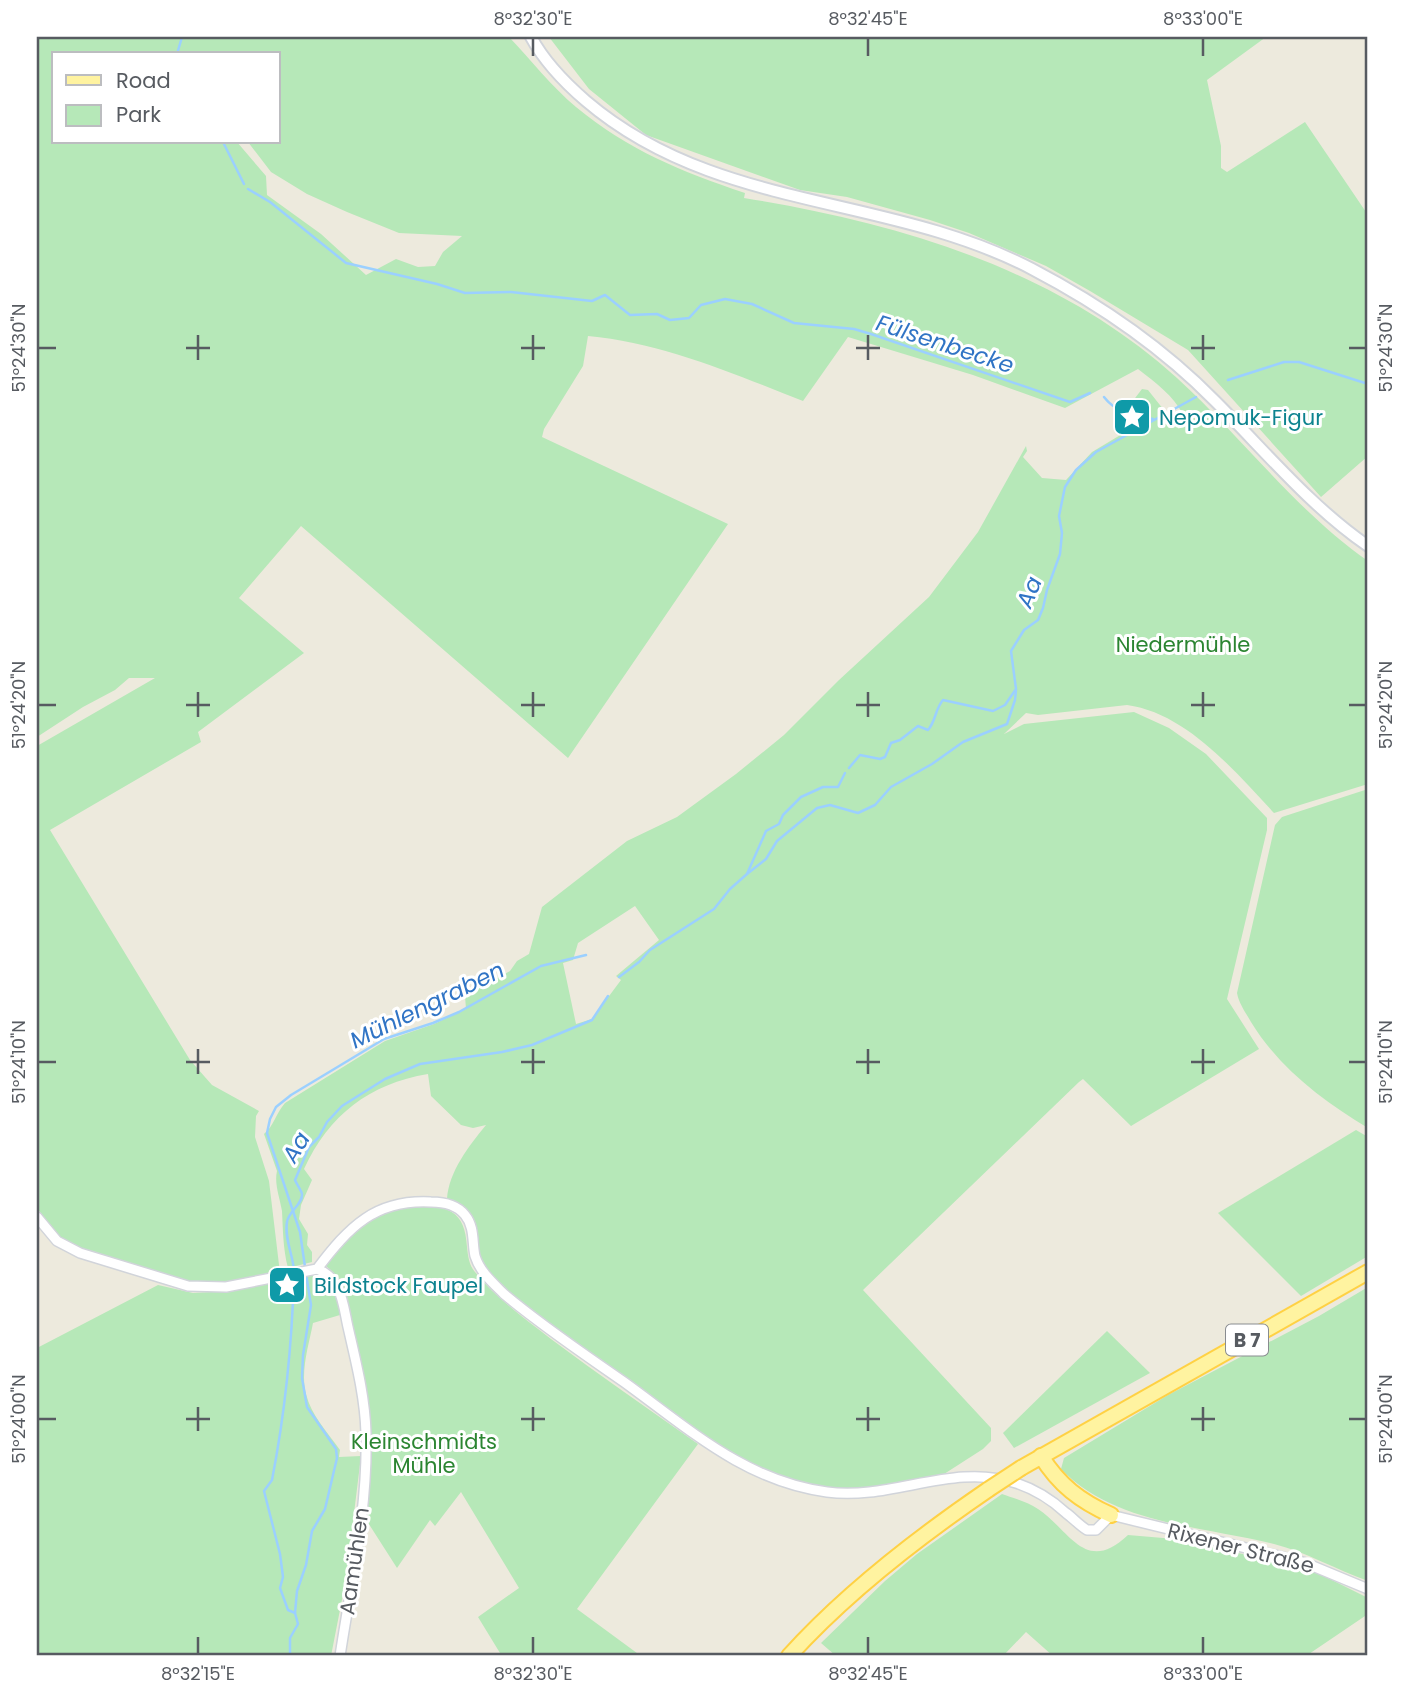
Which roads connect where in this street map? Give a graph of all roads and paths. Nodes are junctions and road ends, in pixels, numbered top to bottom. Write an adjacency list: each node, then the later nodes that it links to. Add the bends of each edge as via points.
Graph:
1 (531, 37): 2 (street, via 566,84 609,120 664,153 746,184 940,232 1030,268 1090,302 1183,370 1311,500)
2 (1368, 546)
3 (37, 1217): 4 (street, via 57,1241 80,1253 188,1286 226,1287)
4 (315, 1269): 7 (street, via 345,1234 376,1212 398,1203 453,1206 469,1222 481,1270 504,1294 699,1440 745,1466 789,1483 839,1494 989,1476 1040,1494 1087,1530 1100,1528); 9 (street, Aamühlen, via 331,1277 341,1294 366,1431 363,1502)
5 (1368, 1272): 6 (main road, B 7)
6 (1041, 1456): 7 (main road, via 1077,1498); 10 (main road, B 7, bridge, via 897,1557)
7 (1111, 1515): 8 (street, Rixener Straße, via 1303,1562)
8 (1368, 1589)
9 (340, 1656)
10 (789, 1656)

